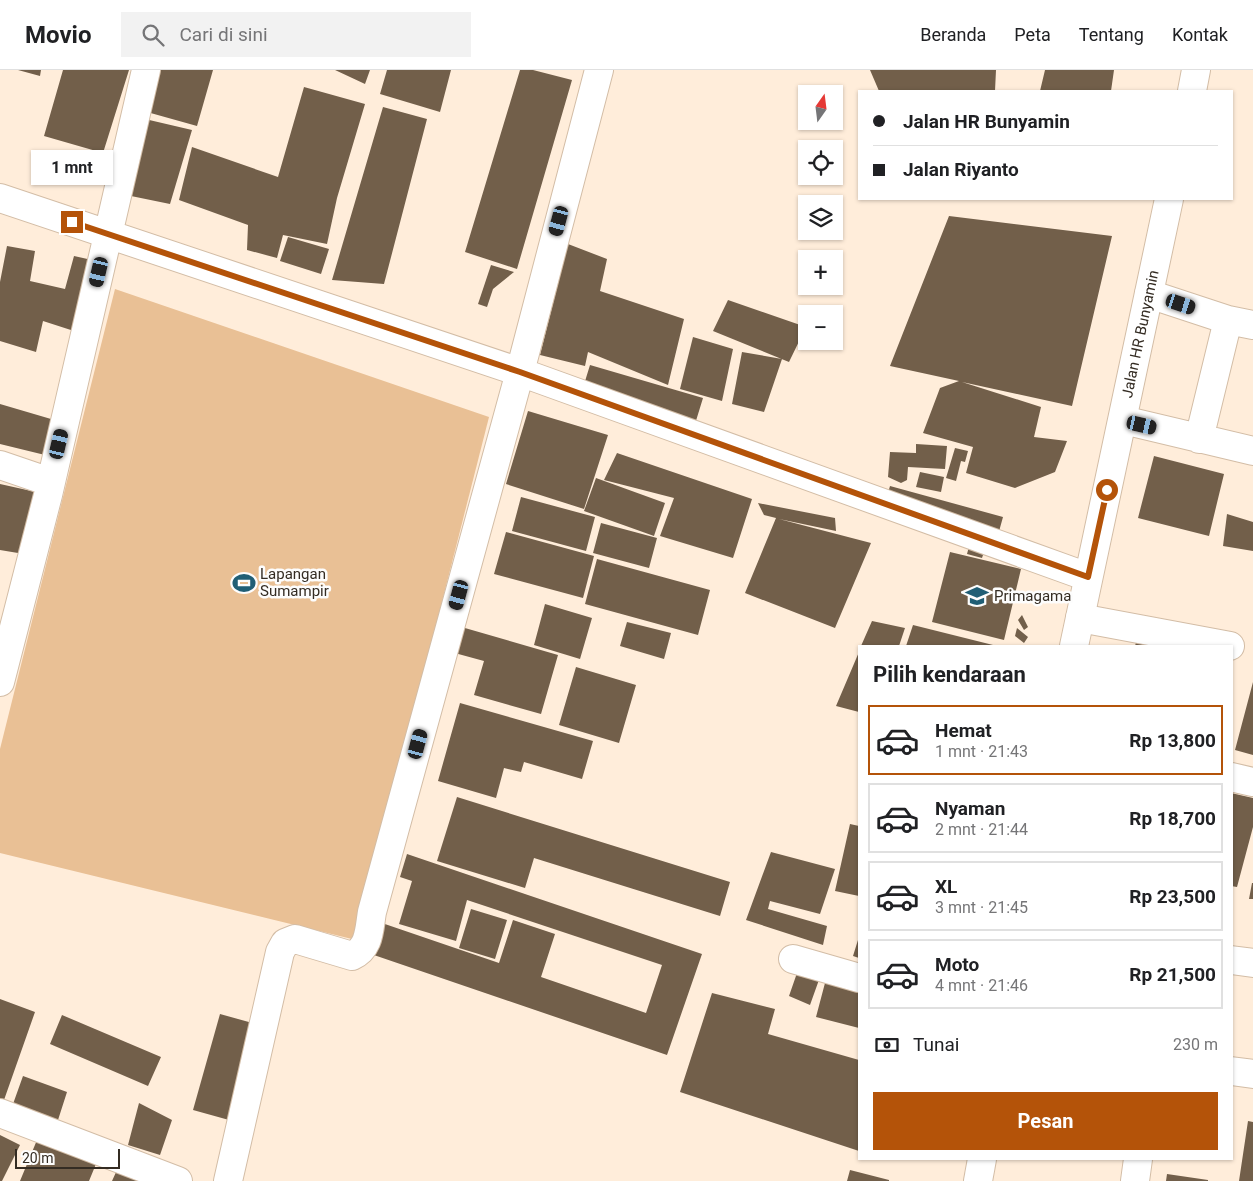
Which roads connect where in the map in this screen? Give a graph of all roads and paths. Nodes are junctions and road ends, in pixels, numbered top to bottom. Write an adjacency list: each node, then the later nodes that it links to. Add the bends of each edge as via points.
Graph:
1 (146, 70): 7 (street)
2 (598, 70): 10 (street)
3 (1196, 70): 4 (street)
4 (1192, 90)
5 (0, 198): 7 (street)
6 (1169, 200): 8 (street, Jalan HR Bunyamin)
7 (108, 234): 10 (street); 15 (street)
8 (1149, 294): 9 (street); 11 (street, Jalan HR Bunyamin)
9 (1240, 322): 12 (street)
10 (520, 372): 16 (street); 35 (street, via 372,912 366,944 352,956 295,939 285,943 280,952)
11 (1123, 420): 12 (street); 16 (street, Jalan HR Bunyamin)
12 (1199, 439): 13 (street)
13 (1253, 451)
14 (0, 465): 15 (street)
15 (50, 482): 22 (street)
16 (1088, 577): 17 (street, Jalan HR Bunyamin)
17 (1080, 618): 18 (street, Jalan HR Bunyamin); 19 (street)
18 (1074, 645)
19 (1226, 645)
20 (1233, 646): 21 (street)
21 (1253, 650)
22 (0, 682)
23 (1233, 777): 24 (street)
24 (1253, 782)
25 (793, 959): 28 (street)
26 (1233, 960): 27 (street)
27 (1253, 963)
28 (858, 978)
29 (1233, 1071): 30 (street)
30 (1253, 1074)
31 (0, 1113): 34 (street)
32 (982, 1160): 36 (street)
33 (1138, 1160): 37 (street)
34 (178, 1181)
35 (228, 1181)
36 (978, 1181)
37 (1135, 1181)

